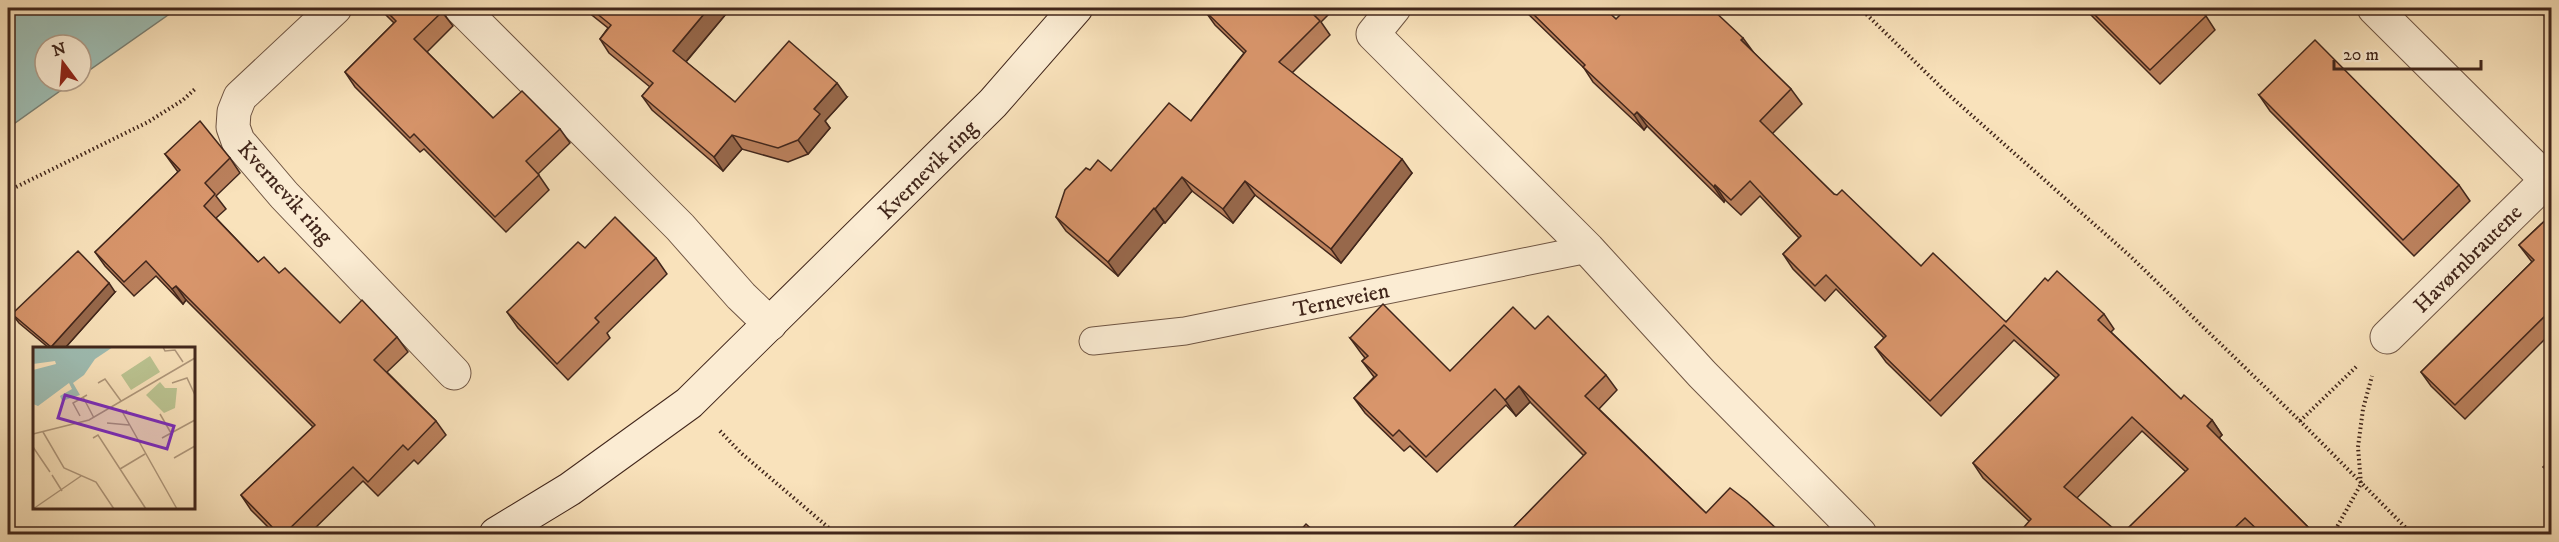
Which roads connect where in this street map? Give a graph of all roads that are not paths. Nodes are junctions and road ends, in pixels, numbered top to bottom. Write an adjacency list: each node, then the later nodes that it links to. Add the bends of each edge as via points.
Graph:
1 (335, 8): 11 (street, Kvernevik ring, via 240,97 233,127 238,141 284,195)
2 (461, 8): 8 (street, via 680,227)
3 (1076, 8): 8 (street, Kvernevik ring, via 993,104)
4 (1394, 8): 7 (street, via 1373,34)
5 (2374, 8): 6 (street, Havørnbrautene)
6 (2549, 177): 9 (street, Havørnbrautene)
7 (1588, 249): 10 (lane, Terneveien, via 1185,331); 13 (street, via 1702,374)
8 (770, 324): 12 (street, Kvernevik ring, via 689,403 570,489)
9 (2385, 339)
10 (1093, 341)
11 (454, 372)
12 (496, 534)
13 (1860, 534)

